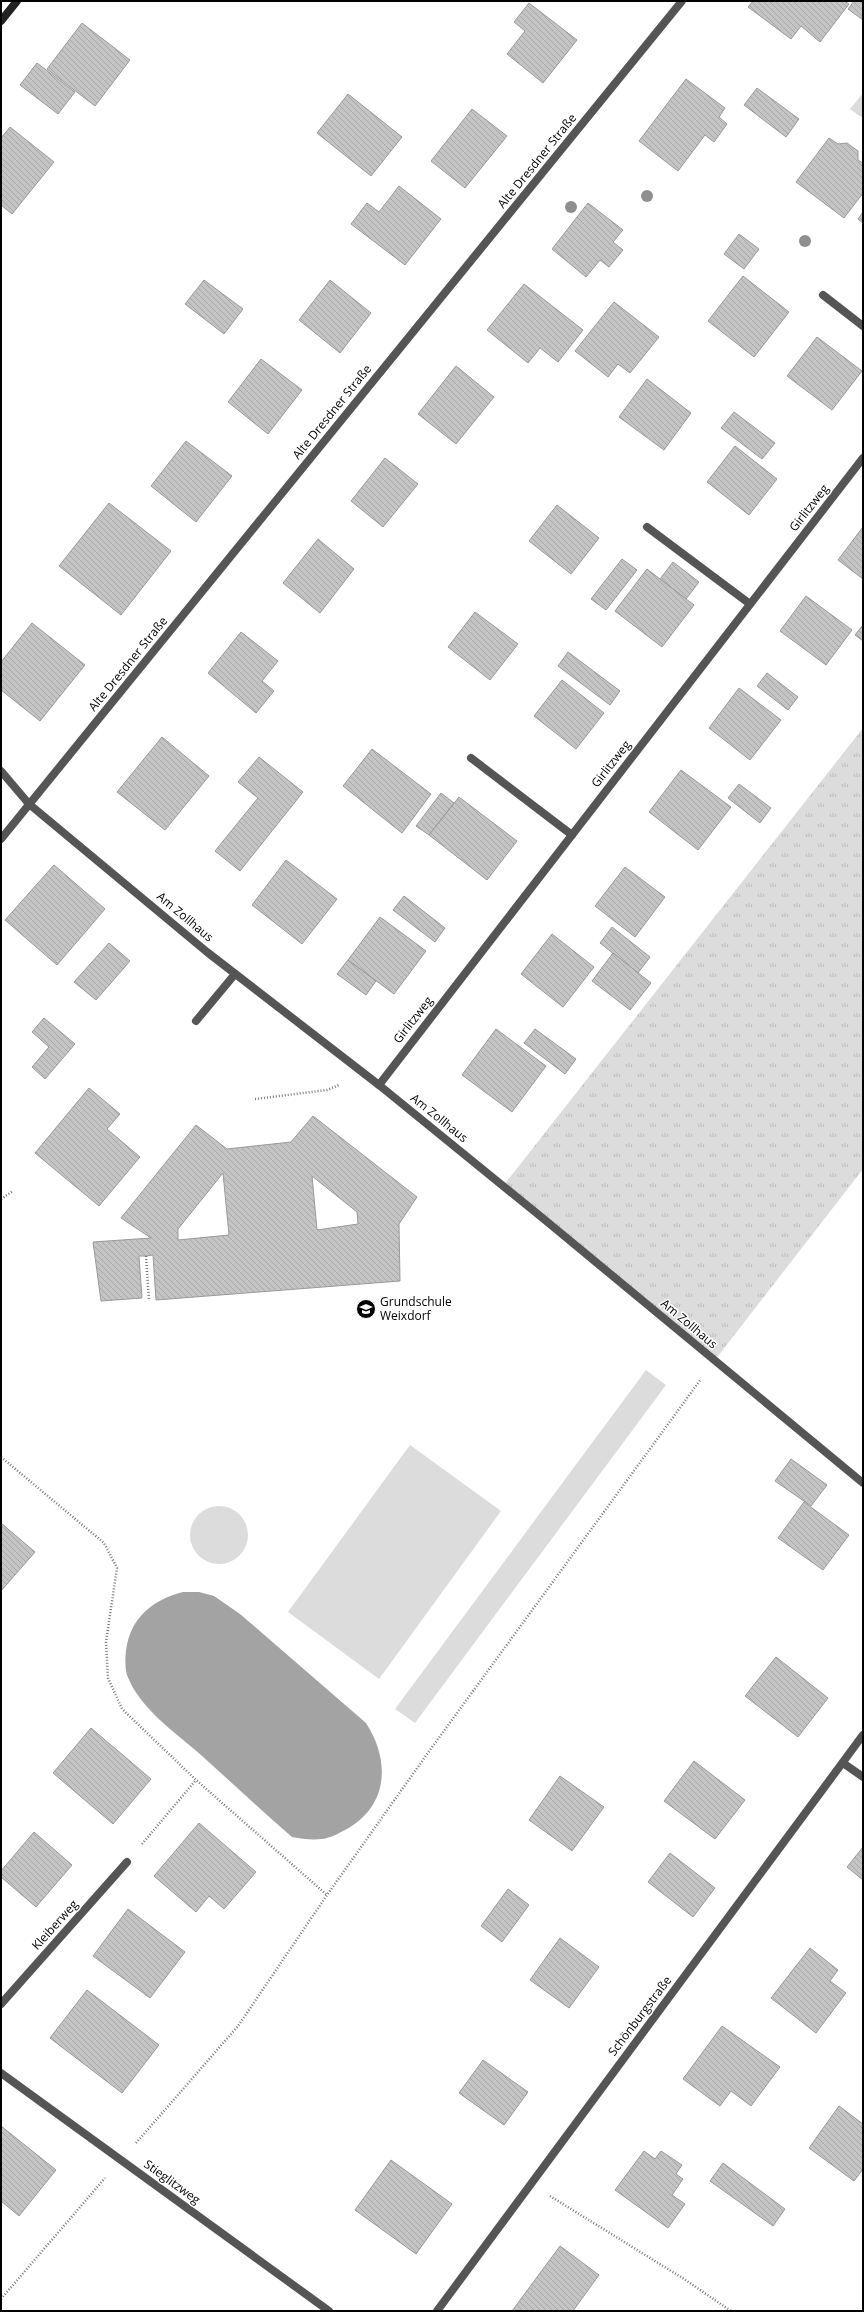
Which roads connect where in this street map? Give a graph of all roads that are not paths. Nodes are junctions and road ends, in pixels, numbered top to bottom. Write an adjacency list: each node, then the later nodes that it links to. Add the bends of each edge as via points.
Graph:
1 (18, 1): 3 (main road)
2 (682, 1): 11 (street, Alte Dresdner Straße)
3 (1, 21)
4 (823, 295): 5 (street)
5 (863, 326)
6 (863, 458): 8 (street, Girlitzweg)
7 (647, 527): 8 (street)
8 (750, 604): 12 (street, Girlitzweg)
9 (471, 758): 12 (street)
10 (1, 771): 11 (street, Am Zollhaus)
11 (30, 804): 13 (street, Alte Dresdner Straße); 14 (street, Am Zollhaus)
12 (572, 835): 16 (street, Girlitzweg)
13 (1, 839)
14 (235, 974): 15 (street); 16 (street, Am Zollhaus)
15 (196, 1021)
16 (379, 1085): 17 (street, Am Zollhaus)
17 (863, 1483)
18 (863, 1735): 19 (street, Schönburgstraße)
19 (842, 1763): 20 (street); 25 (street, Schönburgstraße)
20 (863, 1777)
21 (127, 1862): 22 (street, Kleiberweg)
22 (1, 2004)
23 (1, 2073): 24 (street, Stieglitzweg)
24 (329, 2311)
25 (437, 2311)

